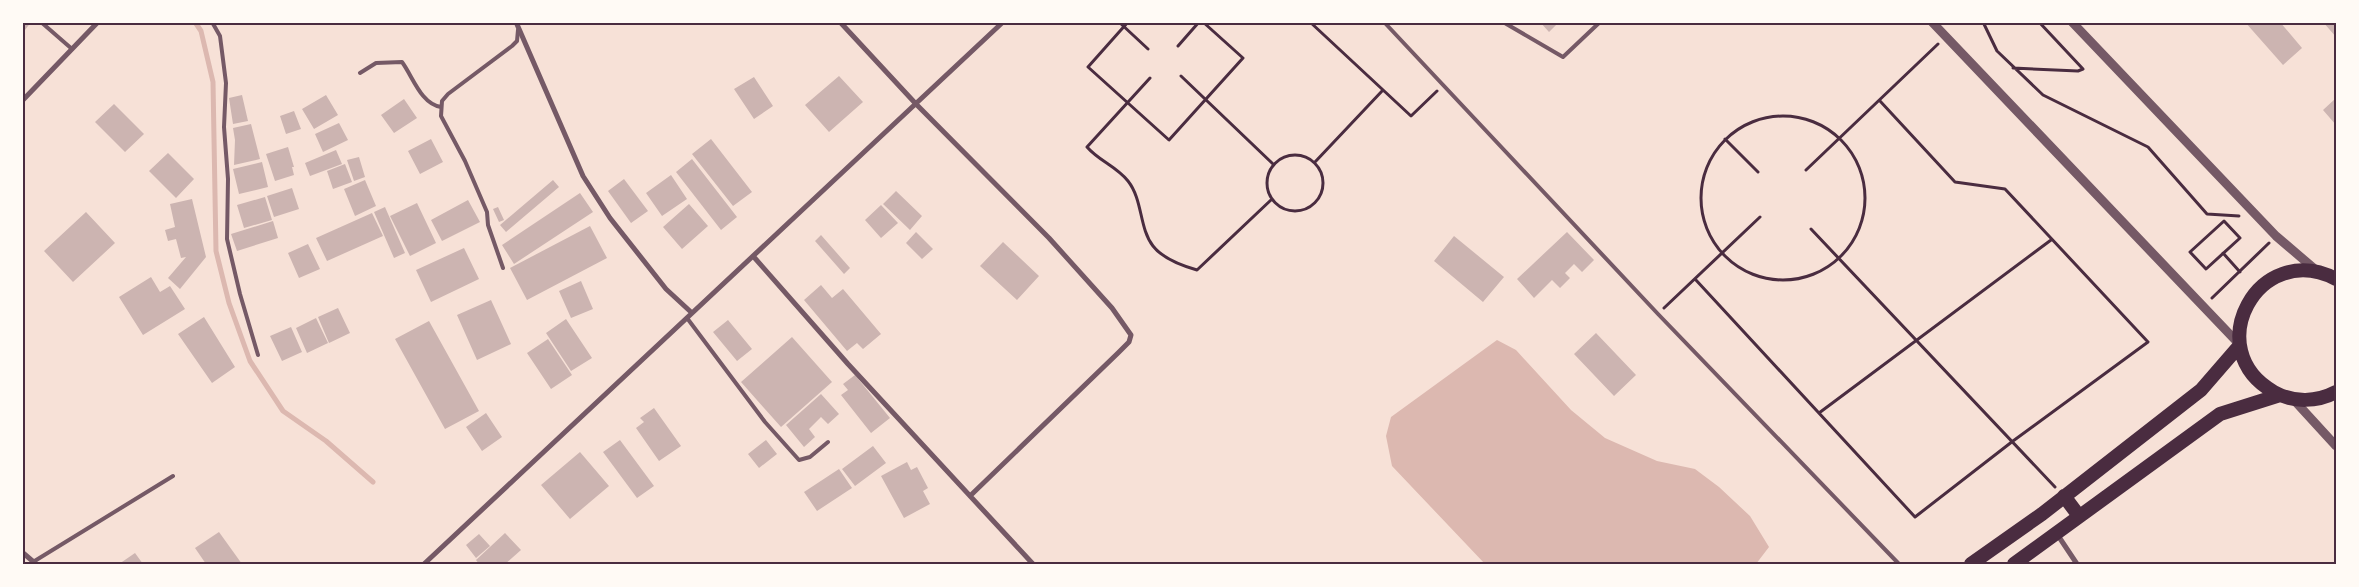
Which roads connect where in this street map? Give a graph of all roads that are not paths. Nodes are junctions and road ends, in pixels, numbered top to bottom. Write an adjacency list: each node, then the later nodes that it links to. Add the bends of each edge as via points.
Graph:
1 (41, 22): 12 (lane)
2 (98, 22): 12 (street)
3 (212, 22): 23 (lane, via 220,36 226,83 227,239)
4 (840, 22): 15 (street)
5 (1003, 22): 15 (street)
6 (1384, 22): 37 (lane)
7 (1503, 22): 8 (lane, via 1563,57)
8 (1600, 22)
9 (1932, 22): 22 (street)
10 (2072, 22): 19 (street, via 2276,236)
11 (518, 25): 16 (lane, via 517,41 448,94); 20 (street, via 583,176 610,218 666,289)
12 (72, 49): 14 (street)
13 (360, 73): 16 (lane, via 376,63 402,62 431,105)
14 (22, 101)
15 (916, 104): 17 (street); 29 (street, via 1049,238 1112,308 1131,335 1129,342)
16 (441, 106): 18 (lane, via 441,116 487,212 488,225)
17 (753, 256): 20 (street); 29 (street)
18 (503, 268)
19 (2329, 274): 22 (highway, via 2292,271 2259,288 2244,309)
20 (692, 313): 21 (street)
21 (687, 318): 26 (lane, via 765,422 799,460 810,457); 35 (street)
22 (2240, 345): 25 (highway, via 2254,375 2266,387); 30 (highway, via 2201,390)
23 (258, 356)
24 (2336, 392): 25 (highway, via 2317,399)
25 (2287, 397): 27 (street); 31 (highway, via 2220,414)
26 (828, 442)
27 (2336, 446)
28 (173, 476): 34 (lane)
29 (970, 496): 36 (street)
30 (2064, 496): 31 (highway); 38 (highway)
31 (2079, 516): 32 (highway)
32 (2057, 533): 39 (highway); 40 (street)
33 (22, 552): 34 (street)
34 (34, 563)
35 (424, 564)
36 (1033, 564)
37 (1898, 564)
38 (1971, 564)
39 (2014, 564)
40 (2077, 564)

